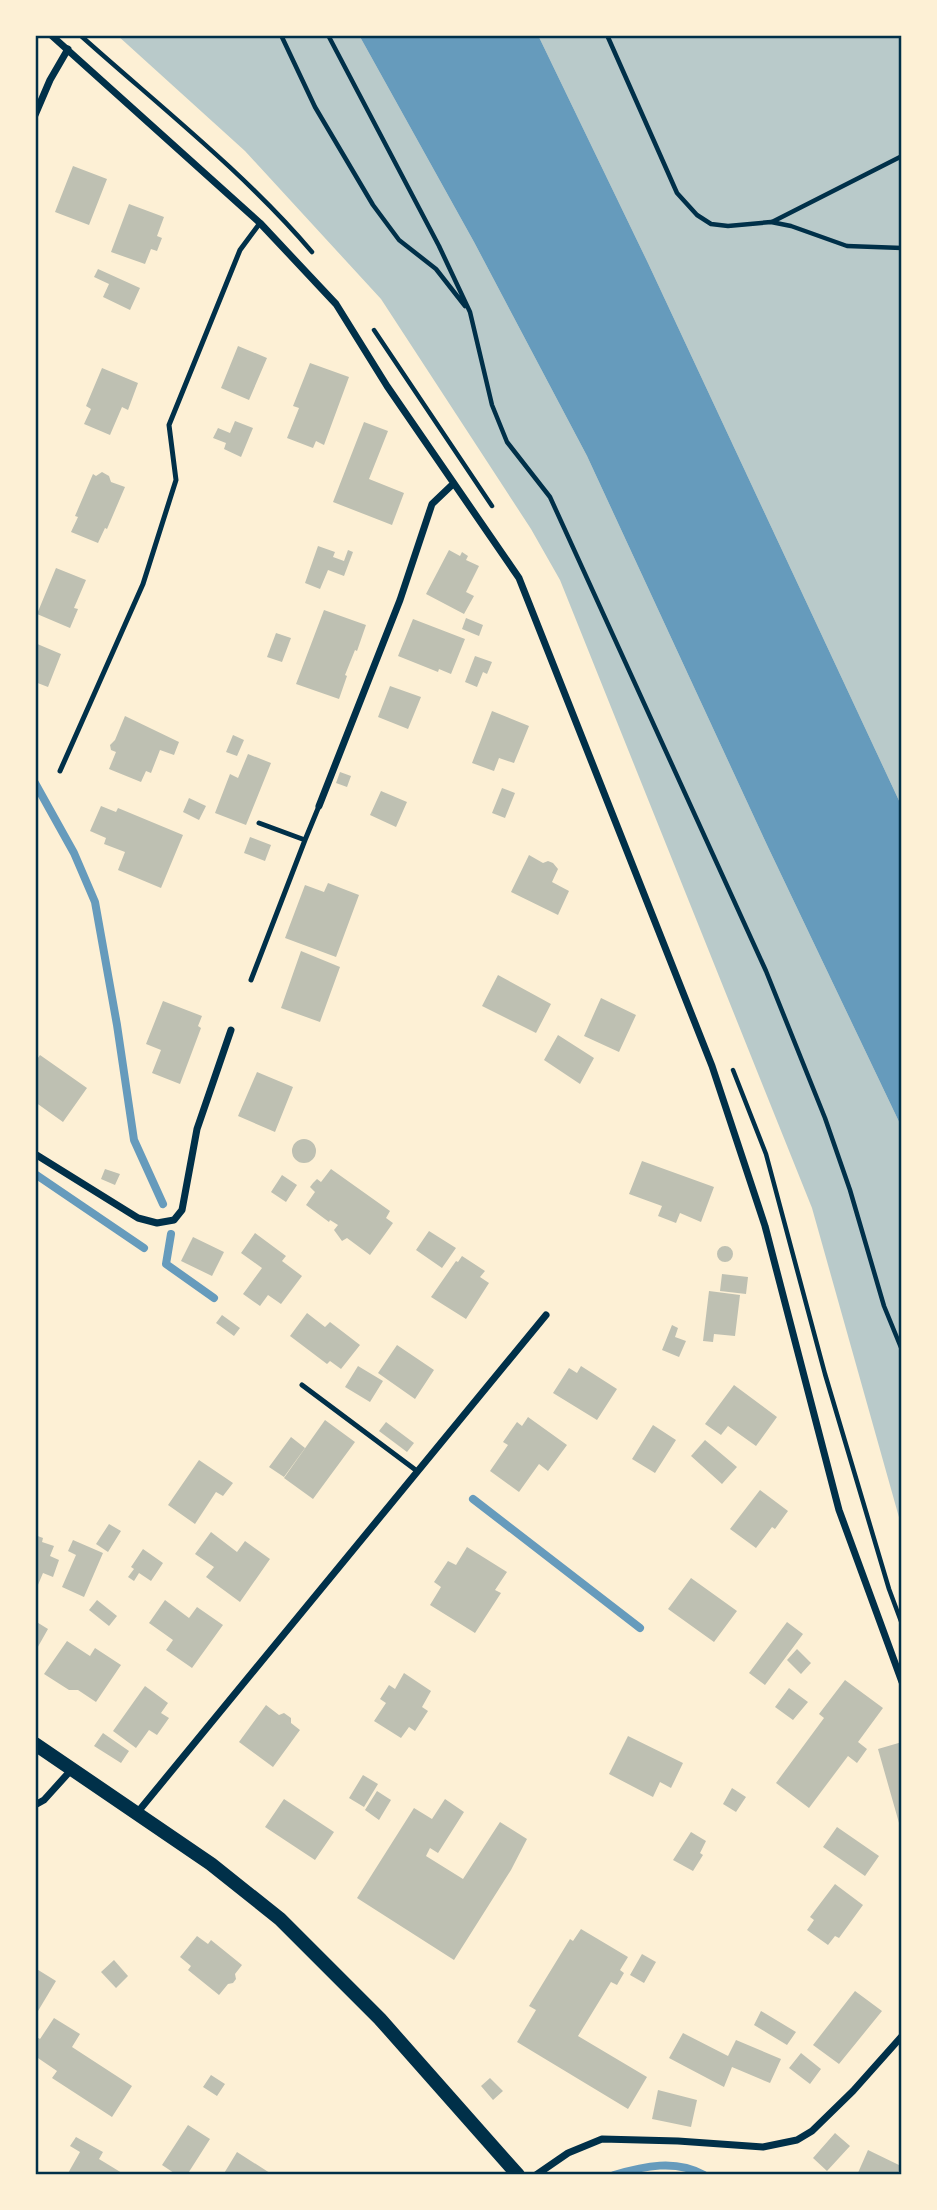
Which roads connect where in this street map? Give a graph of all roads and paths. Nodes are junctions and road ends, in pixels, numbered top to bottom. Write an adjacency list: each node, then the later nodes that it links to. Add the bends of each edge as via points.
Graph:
1 (51, 35): 6 (street)
2 (80, 35): 12 (path, via 270,206)
3 (281, 35): 13 (path, via 315,107 373,205 399,240 436,269)
4 (328, 35): 13 (path)
5 (607, 35): 9 (path, via 677,193 711,224)
6 (68, 49): 7 (street); 10 (street)
7 (35, 115)
8 (902, 156): 9 (path)
9 (771, 222): 11 (path, via 847,246)
10 (260, 223): 15 (street, via 336,304); 17 (lane, via 240,250 169,425 176,480 172,493 143,584)
11 (902, 248)
12 (316, 256)
13 (470, 312): 26 (path, via 492,405 507,442 550,497 766,971 825,1118)
14 (368, 321): 16 (path)
15 (453, 484): 18 (street, via 432,504 400,600); 30 (street, via 519,578 712,1066 765,1226 839,1510)
16 (499, 516)
17 (60, 771)
18 (319, 806): 20 (lane)
19 (259, 823): 20 (lane)
20 (305, 840): 21 (lane)
21 (251, 980)
22 (231, 1030): 24 (street, via 197,1129 182,1210 174,1220 157,1223 138,1218)
23 (730, 1064): 29 (path, via 766,1154 825,1374)
24 (35, 1154)
25 (546, 1315): 28 (street)
26 (902, 1350)
27 (302, 1385): 28 (lane)
28 (417, 1471): 34 (street)
29 (902, 1624)
30 (902, 1682)
31 (35, 1744): 32 (main road)
32 (72, 1769): 33 (street); 34 (main road)
33 (35, 1805)
34 (136, 1813): 36 (main road, via 280,1919 380,2019)
35 (902, 2036): 37 (street, via 813,2131 797,2140 763,2147 602,2139 568,2153)
36 (518, 2175)
37 (536, 2175)

